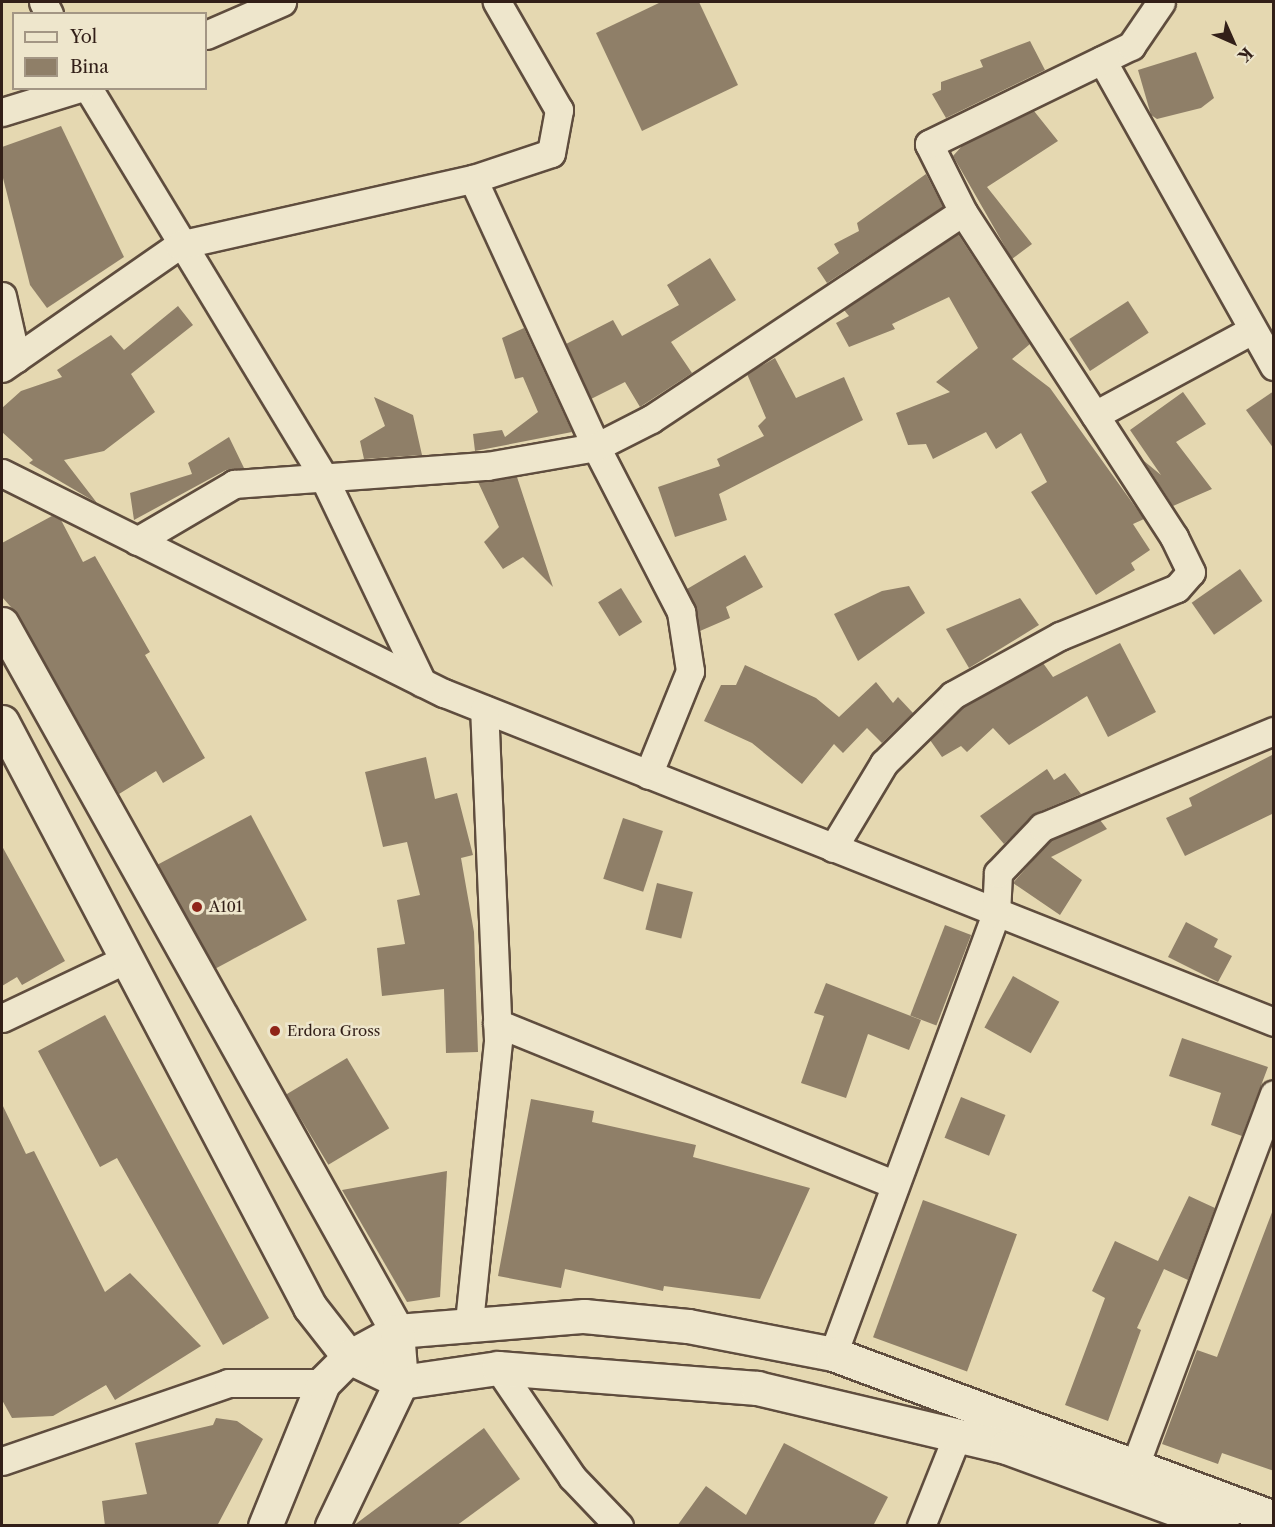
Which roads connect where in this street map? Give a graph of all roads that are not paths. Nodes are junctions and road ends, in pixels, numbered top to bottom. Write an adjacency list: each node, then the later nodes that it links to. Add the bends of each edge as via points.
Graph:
1 (282, 2): 4 (street)
2 (497, 2): 9 (street, via 559,110 551,153)
3 (1161, 2): 5 (street, via 1131,46)
4 (207, 35)
5 (1102, 60): 10 (street, via 929,144); 13 (street)
6 (74, 90): 8 (street)
7 (89, 90): 11 (street)
8 (2, 112)
9 (473, 179): 11 (street); 17 (street)
10 (963, 212): 16 (street); 17 (street, via 651,419)
11 (179, 245): 14 (street); 19 (street)
12 (2, 296): 14 (street)
13 (1252, 330): 15 (street); 16 (street)
14 (9, 363)
15 (1274, 366)
16 (1095, 415): 27 (street, via 1191,572 1177,588 1060,636 953,695 884,763)
17 (596, 447): 19 (street, via 487,465); 26 (street, via 681,612 690,671)
18 (2, 473): 20 (street)
19 (324, 478): 20 (street, via 234,484); 22 (street)
20 (137, 541): 22 (street)
21 (2, 624): 36 (main road)
22 (423, 683): 23 (street)
23 (484, 709): 26 (street); 32 (street)
24 (2, 722): 29 (main road)
25 (1274, 731): 28 (street, via 1042,827 998,873)
26 (648, 775): 27 (street)
27 (833, 848): 28 (street)
28 (996, 914): 31 (street); 34 (street)
29 (126, 959): 30 (street); 38 (main road, via 310,1307)
30 (2, 1018)
31 (1274, 1022)
32 (497, 1023): 34 (street); 35 (street)
33 (1274, 1094): 44 (street)
34 (893, 1184): 37 (street)
35 (469, 1322): 36 (main road); 37 (main road, via 628,1318)
36 (397, 1331): 38 (main road); 40 (main road)
37 (832, 1354): 44 (main road)
38 (349, 1357): 40 (main road); 41 (main road)
39 (498, 1368): 40 (main road); 42 (main road, via 757,1388); 48 (street, via 572,1478)
40 (401, 1382): 47 (main road)
41 (323, 1383): 43 (street, via 228,1383); 46 (main road)
42 (957, 1436): 49 (street); 50 (main road, via 1006,1447)
43 (2, 1461)
44 (1134, 1468): 45 (main road)
45 (1274, 1518)
46 (265, 1526)
47 (332, 1526)
48 (619, 1526)
49 (921, 1526)
50 (1222, 1526)

